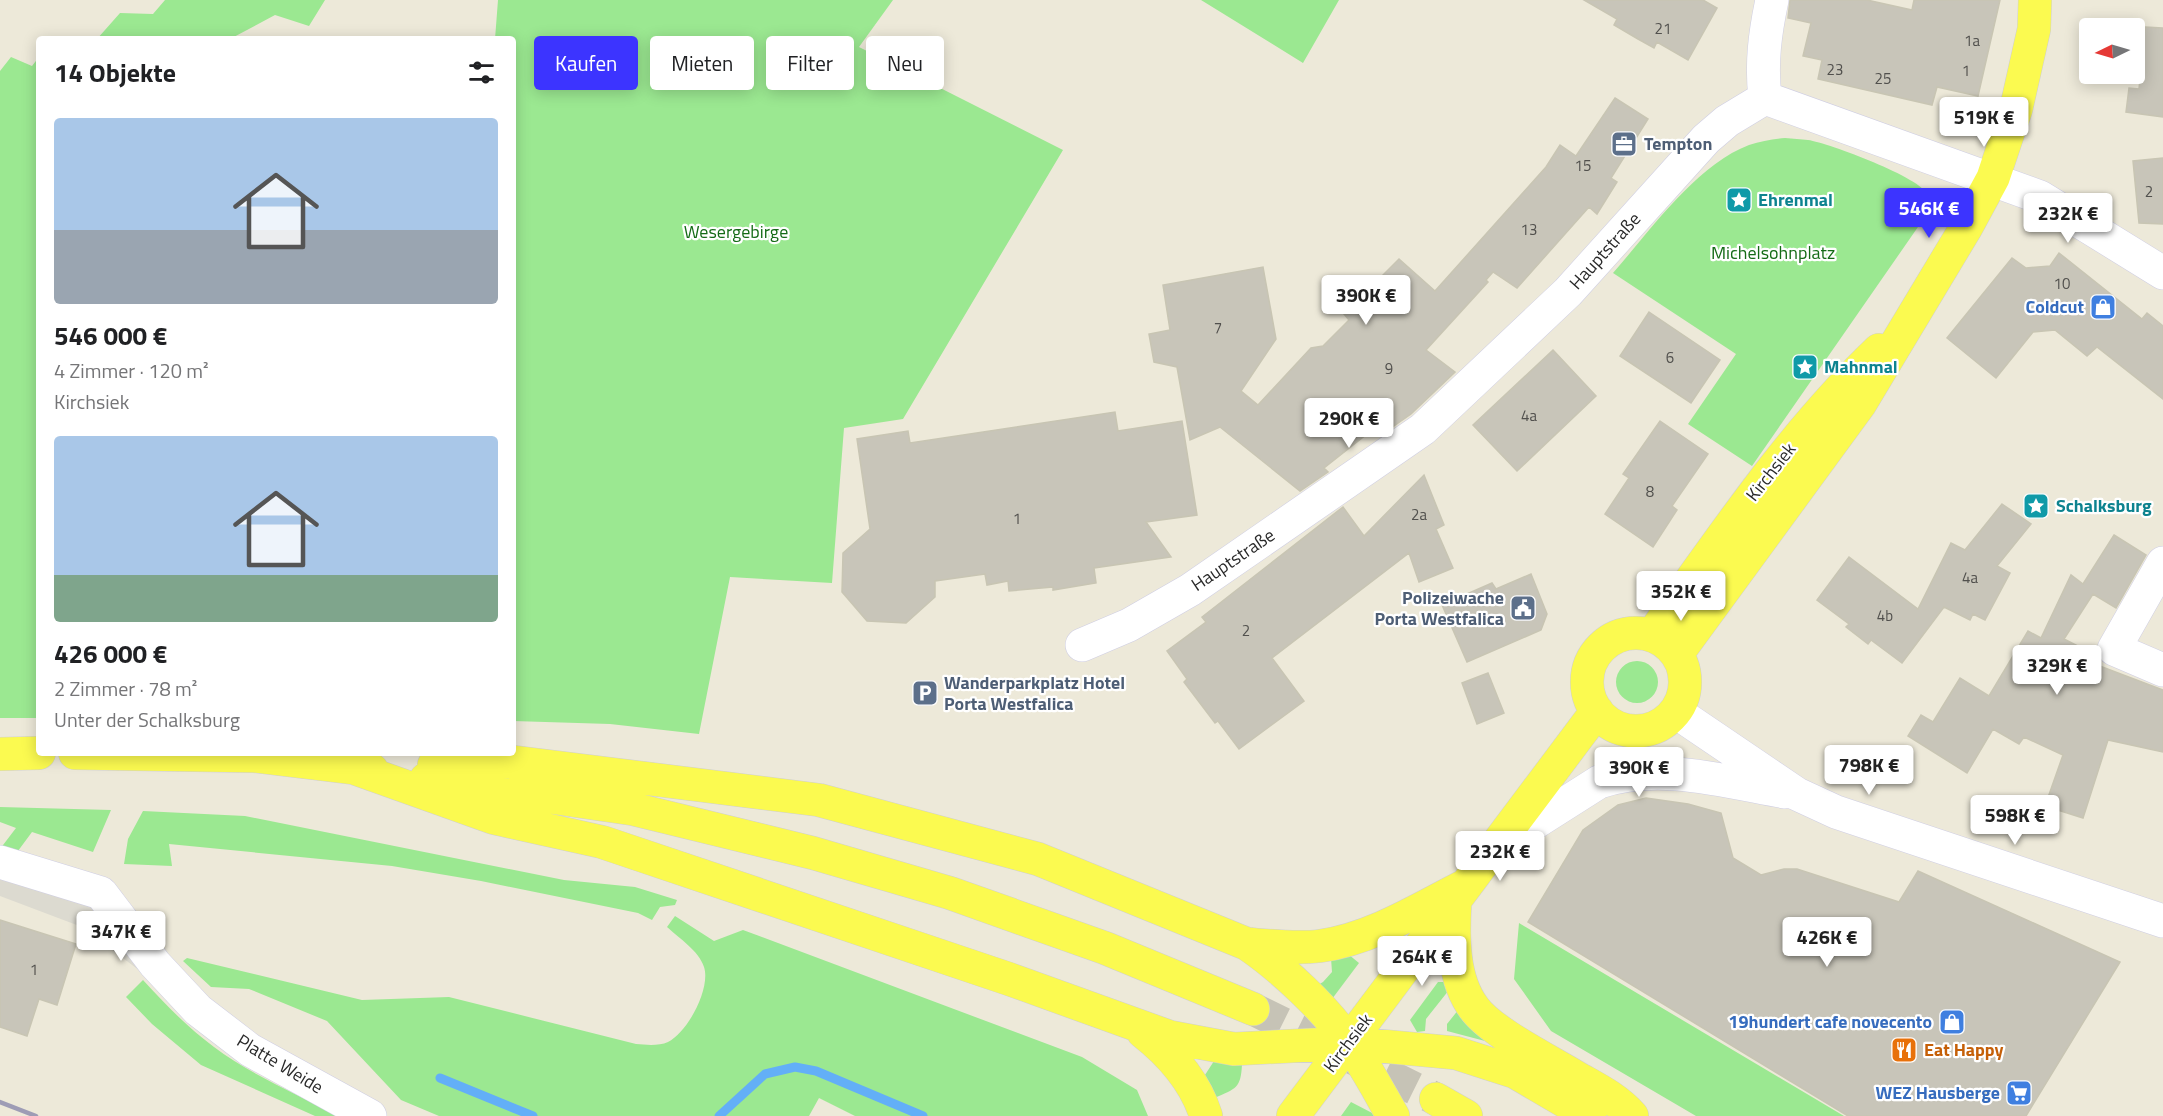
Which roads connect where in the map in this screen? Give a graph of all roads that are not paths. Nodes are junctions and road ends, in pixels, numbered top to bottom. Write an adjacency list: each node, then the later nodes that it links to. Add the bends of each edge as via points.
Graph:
1 (1772, 0): 3 (street, via 1764,42)
2 (2035, 0): 4 (main road, Kirchsiek, via 2034,29 2016,109)
3 (1765, 98): 4 (street); 7 (street, Hauptstraße, via 1706,139 1568,292 1423,429 1190,590 1129,625)
4 (1993, 178): 5 (street, via 2040,198); 8 (main road, Kirchsiek, via 1860,404)
5 (2163, 273)
6 (2163, 563): 9 (street, via 2114,649)
7 (1082, 645)
8 (1664, 645): 10 (main road, via 1623,634 1599,650 1590,664 1587,680 1589,696); 11 (main road, via 1684,668 1683,698)
9 (2163, 669)
10 (1597, 711): 11 (main road, via 1614,725 1636,731 1651,729); 17 (main road, Kirchsiek)
11 (1676, 712): 16 (street)
12 (36, 753): 13 (main road)
13 (0, 754)
14 (255, 756): 15 (main road)
15 (351, 767): 21 (main road, via 514,762 819,800 1038,859); 22 (main road, via 633,809 813,853 950,893 1105,948); 23 (main road, via 494,818 602,842 1008,979)
16 (1797, 794): 17 (street, via 1684,775 1638,772 1599,782); 20 (street, via 1836,812)
17 (1491, 851): 19 (main road, Kirchsiek)
18 (0, 862): 26 (street, Platte Weide, via 101,894 155,964 198,1010 250,1050)
19 (1461, 893): 21 (main road, via 1344,941 1284,948); 24 (main road, Kirchsiek); 32 (main road, via 1455,956 1465,994 1474,1010 1518,1043 1618,1100)
20 (2163, 921)
21 (1246, 944): 24 (main road, via 1297,985)
22 (1253, 1009)
23 (1134, 1026): 24 (main road, via 1201,1045 1234,1049); 27 (main road, via 1169,1054 1182,1070)
24 (1349, 1043): 28 (main road, Kirchsiek); 29 (main road); 31 (main road, via 1433,1049 1485,1061 1515,1072)
25 (1436, 1099): 30 (main road)
26 (370, 1116)
27 (1206, 1116)
28 (1293, 1116)
29 (1393, 1116)
30 (1466, 1116)
31 (1590, 1116)
32 (1632, 1116)

